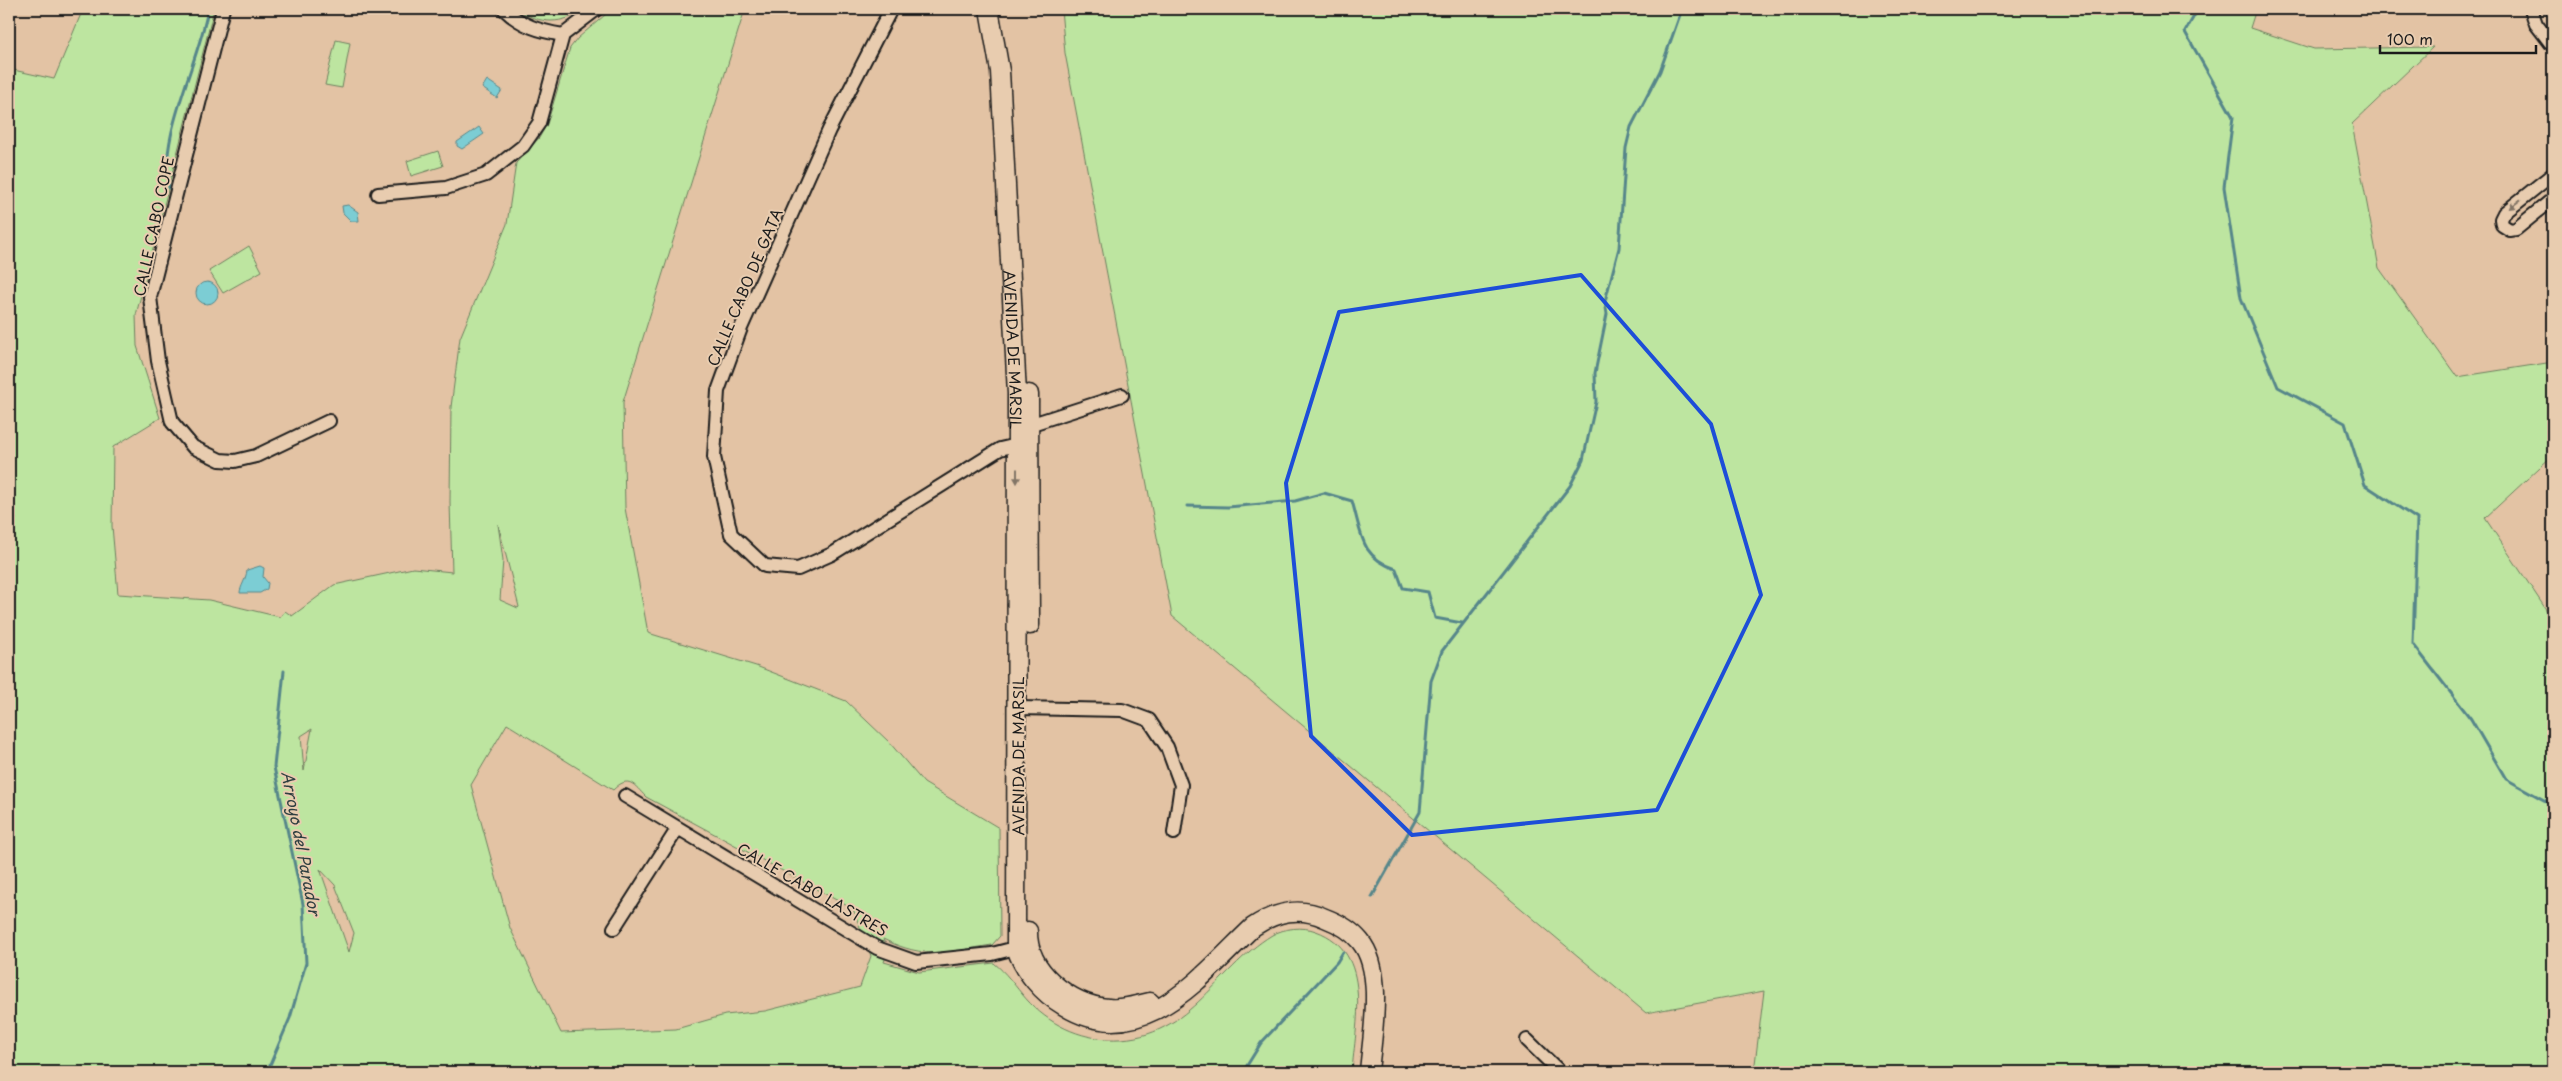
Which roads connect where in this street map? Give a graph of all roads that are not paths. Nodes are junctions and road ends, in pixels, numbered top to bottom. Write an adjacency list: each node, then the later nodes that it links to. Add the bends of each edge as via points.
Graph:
1 (223, 9): 14 (street, CALLE CABO COPE, via 150,298 158,361 172,422 193,447 220,460 236,461 256,456)
2 (504, 9): 8 (street, via 515,20 538,31)
3 (596, 9): 8 (street)
4 (891, 9): 16 (street, CALLE CABO DE GATA, via 829,130 741,328 718,392 714,457 731,534 765,566 798,569 832,554 1000,449)
5 (989, 9): 16 (street, AVENIDA DE MARSIL, via 1000,71)
6 (1000, 9): 15 (street, AVENIDA DE MARSIL, via 1011,70)
7 (2531, 9): 9 (street, via 2536,24)
8 (563, 35): 11 (street, via 539,123 523,146 486,175 446,188)
9 (2553, 46)
10 (2553, 174): 12 (street, one-way to 12, via 2504,213 2502,225 2516,229)
11 (378, 194)
12 (2553, 199)
13 (1122, 395): 15 (street)
14 (329, 421)
15 (1029, 425): 17 (street, AVENIDA DE MARSIL)
16 (1017, 446): 17 (street, AVENIDA DE MARSIL, one-way to 17)
17 (1024, 708): 20 (street, via 1122,710 1149,720 1167,747 1181,785); 22 (street, AVENIDA DE MARSIL)
18 (625, 796): 19 (street, CALLE CABO LASTRES)
19 (678, 828): 21 (street); 22 (street, CALLE CABO LASTRES, via 878,948 916,962 992,954)
20 (1174, 833)
21 (614, 928)
22 (1022, 946): 24 (street, AVENIDA DE MARSIL, via 1021,961 1053,1000 1088,1018 1128,1019 1154,1013 1180,996 1266,918 1284,912 1314,913 1350,932 1367,953 1374,985); 25 (street, AVENIDA DE MARSIL, via 1060,989 1075,999 1109,1009 1128,1007 1150,1002 1173,987 1245,918 1260,908 1280,901 1317,901 1345,914 1369,934 1384,966 1386,984)
23 (1527, 1040): 26 (street)
24 (1369, 1072)
25 (1381, 1072)
26 (1560, 1072)

